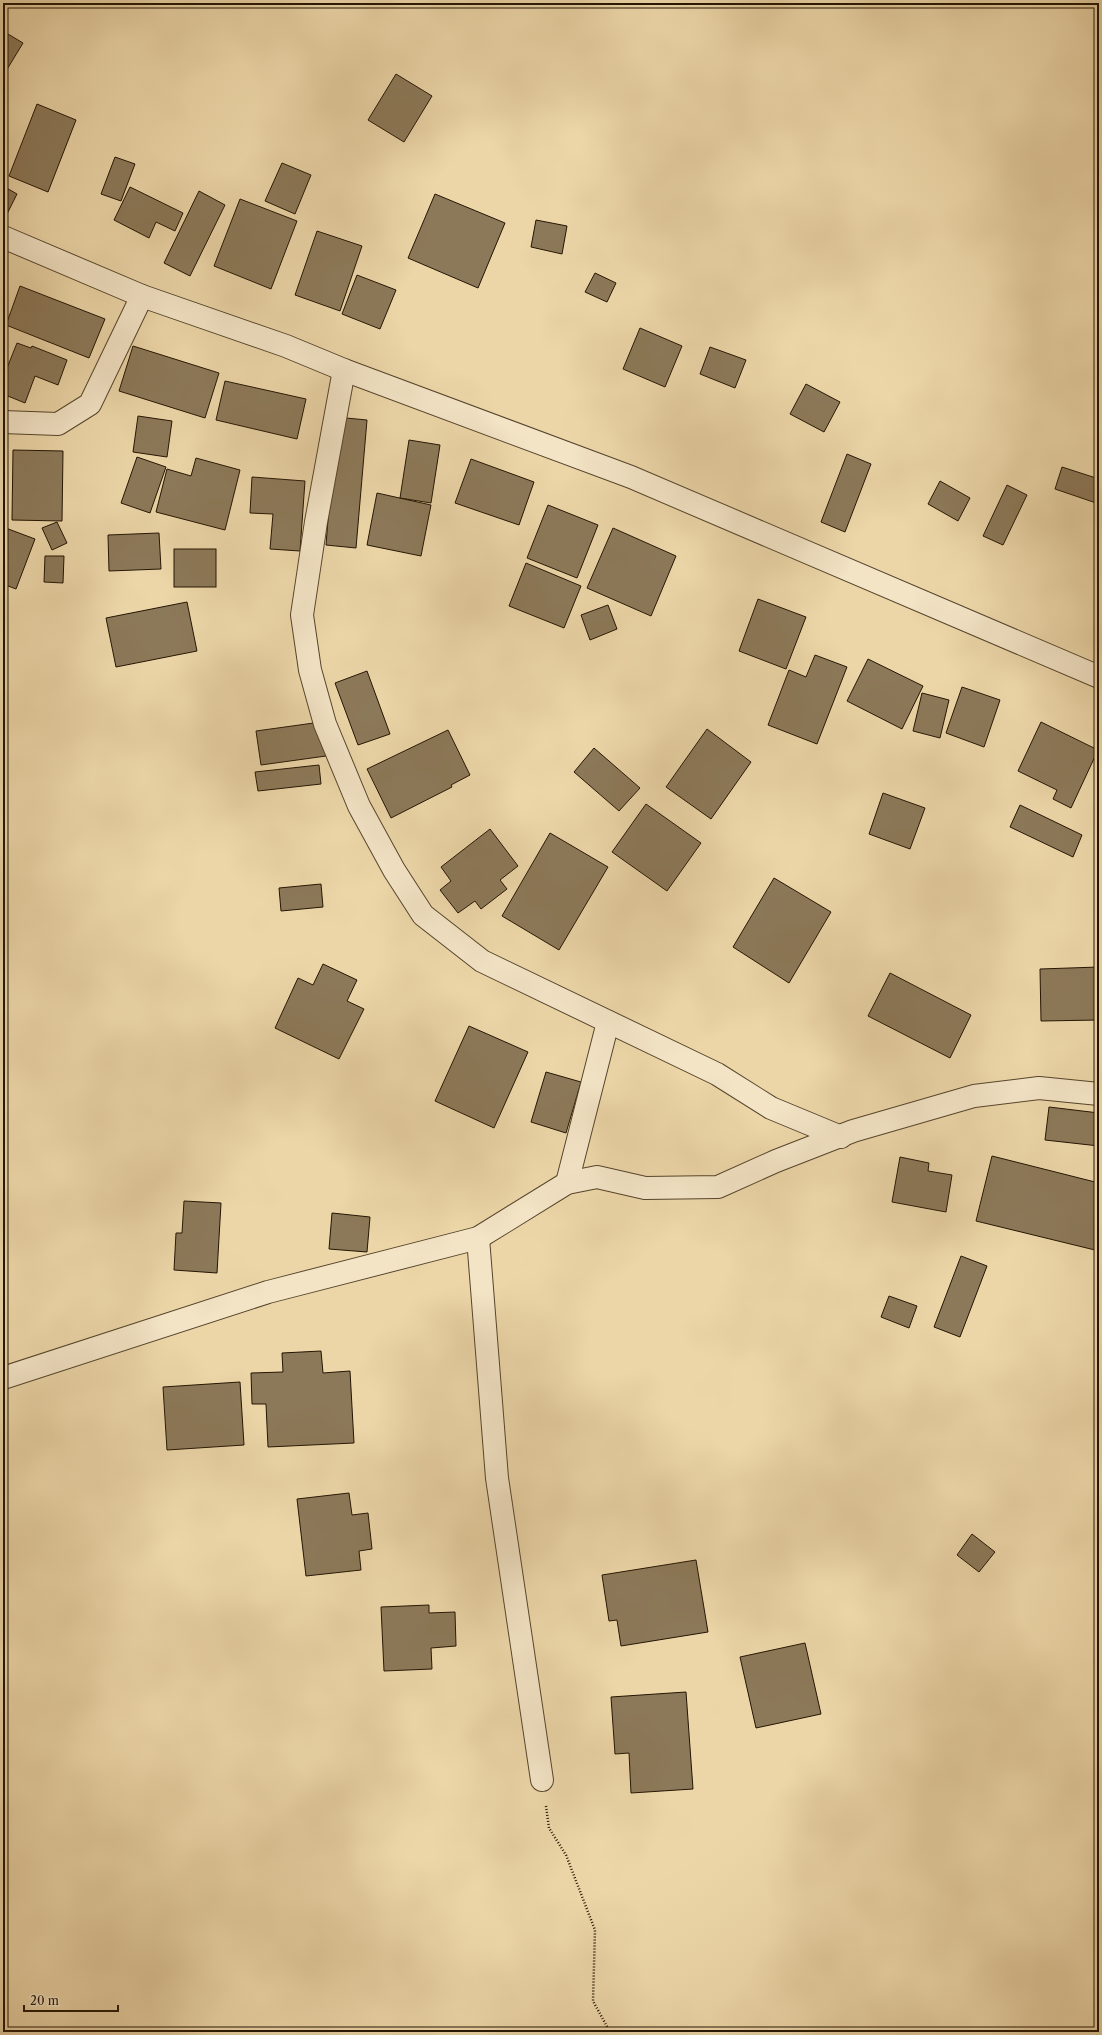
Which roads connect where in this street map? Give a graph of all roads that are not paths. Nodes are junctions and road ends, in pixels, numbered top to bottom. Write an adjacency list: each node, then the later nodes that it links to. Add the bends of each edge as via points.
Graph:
1 (3, 237): 2 (street)
2 (142, 296): 3 (street, via 286,346); 4 (street, via 90,404 58,424)
3 (344, 370): 5 (street, via 631,477); 6 (street, via 302,615 310,670 325,724 359,806 390,864 423,915 482,961)
4 (3, 422)
5 (1099, 677)
6 (608, 1022): 8 (street, via 717,1074 771,1108); 9 (street)
7 (1099, 1094): 8 (street, via 1039,1088 974,1096 853,1131)
8 (841, 1137): 9 (street, via 776,1161 718,1187 644,1188 597,1177)
9 (567, 1183): 10 (street)
10 (478, 1238): 11 (street, via 268,1292); 12 (street, via 497,1478)
11 (3, 1378)
12 (542, 1780)

